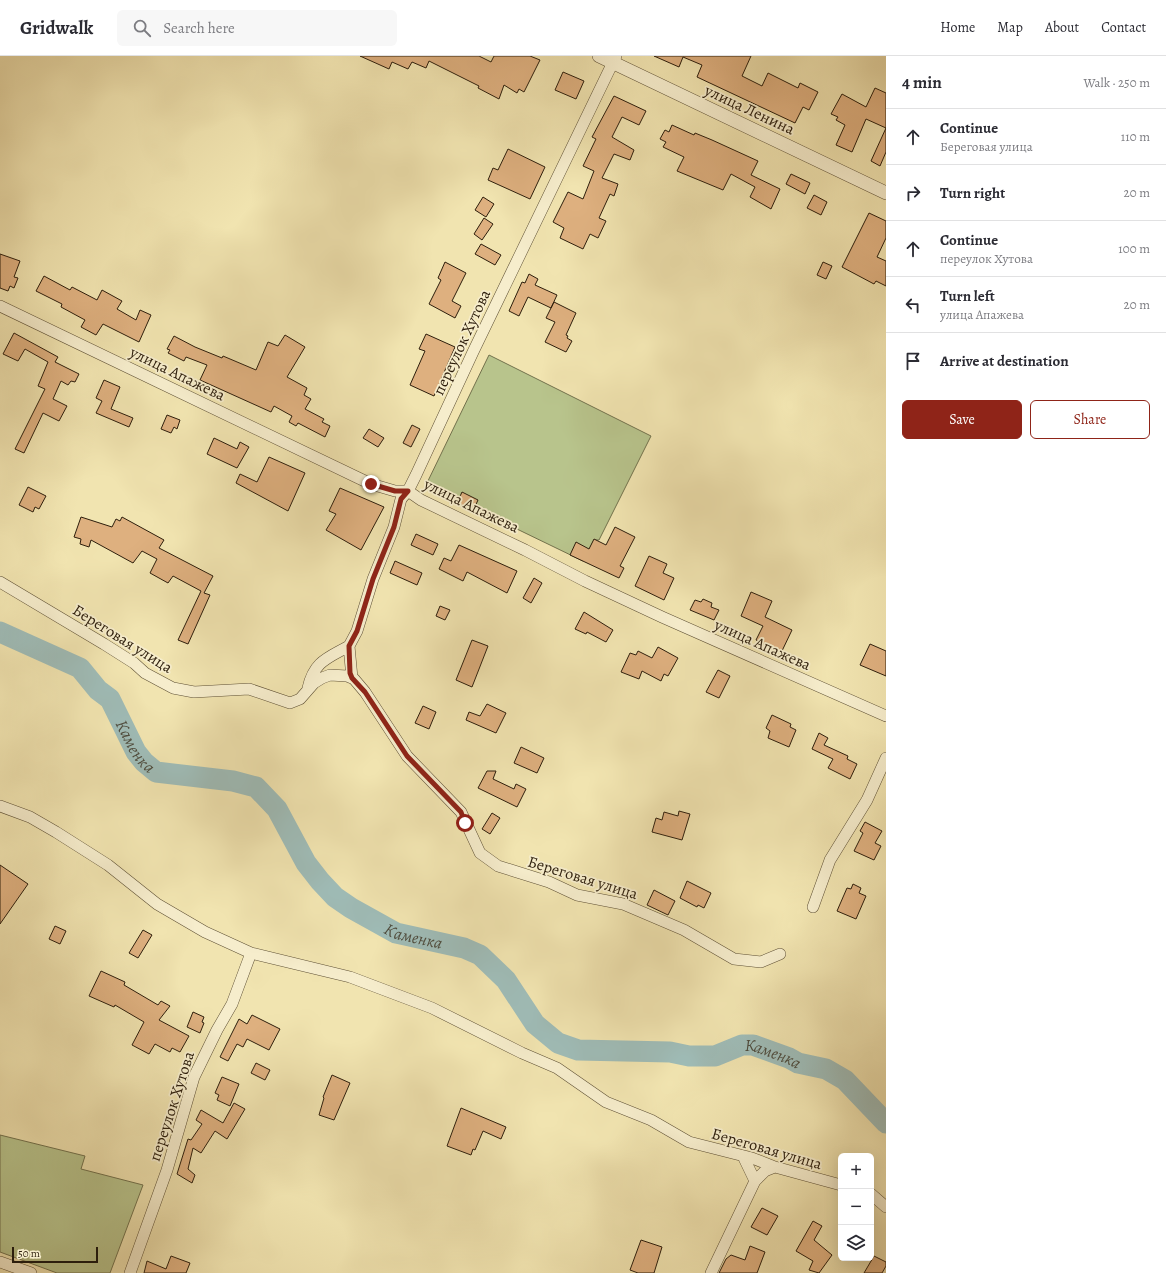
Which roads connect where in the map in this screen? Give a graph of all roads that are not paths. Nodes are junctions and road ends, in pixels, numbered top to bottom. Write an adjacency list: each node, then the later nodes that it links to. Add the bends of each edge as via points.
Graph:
1 (599, 56): 2 (street, улица Ленина)
2 (614, 59): 3 (street, улица Ленина); 5 (street, переулок Хутова)
3 (886, 193)
4 (0, 306): 5 (street, улица Апажева, via 371,484 391,490)
5 (408, 491): 7 (street, переулок Хутова, via 401,499 394,527 373,579 357,631); 10 (street, улица Апажева, via 421,500 585,581)
6 (0, 582): 9 (street, Береговая улица, via 173,688 194,692 249,689 290,703 300,699)
7 (349, 646): 8 (street); 9 (street, via 320,663)
8 (352, 678): 9 (street, Береговая улица, via 339,674 330,675); 15 (street, Береговая улица, via 365,692 407,756 461,812 480,853 498,866 549,882 577,895 623,904 684,930 734,959 761,962)
9 (308, 688)
10 (886, 716)
11 (886, 758): 13 (street, via 864,807 830,860)
12 (0, 806): 14 (street, Береговая улица, via 30,817 72,842 185,922)
13 (813, 906)
14 (251, 953): 16 (street, Береговая улица, via 350,977 419,1002 557,1068 606,1102 651,1120 689,1142); 24 (street, переулок Хутова, via 232,1004 194,1077 167,1170)
15 (780, 954)
16 (744, 1156): 17 (street, Береговая улица); 18 (street)
17 (775, 1167): 18 (street, via 765,1171); 19 (street, Береговая улица)
18 (755, 1181): 25 (street)
19 (838, 1184)
20 (874, 1197): 21 (street)
21 (886, 1207)
22 (0, 1262): 23 (street)
23 (31, 1273)
24 (130, 1273)
25 (711, 1273)

